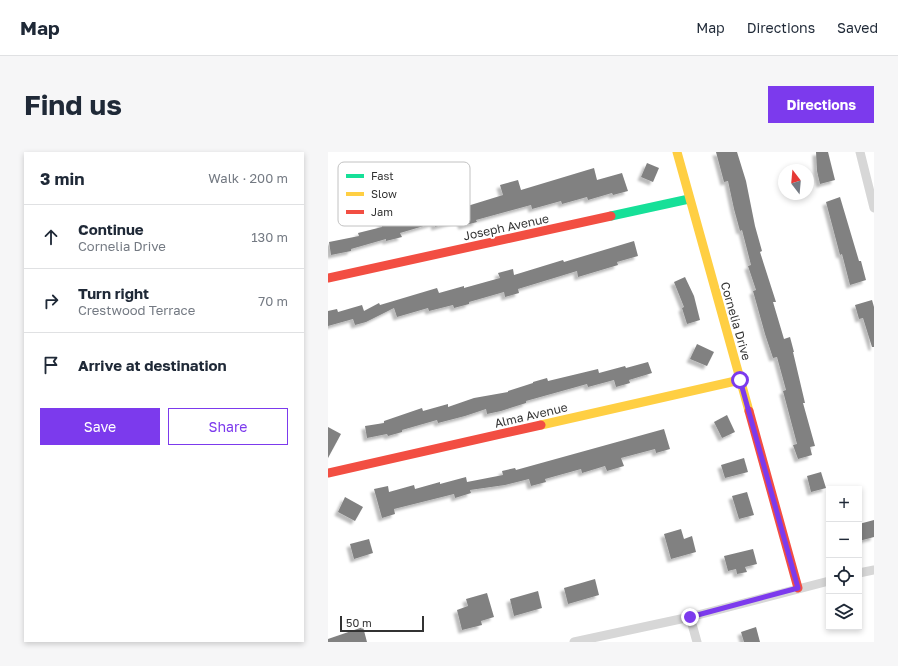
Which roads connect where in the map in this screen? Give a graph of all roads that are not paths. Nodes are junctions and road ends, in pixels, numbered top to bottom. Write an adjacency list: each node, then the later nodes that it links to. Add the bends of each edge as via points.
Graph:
1 (677, 152): 3 (street, Cornelia Drive)
2 (860, 152): 4 (street)
3 (689, 199): 5 (street, Joseph Avenue); 6 (street, Cornelia Drive)
4 (874, 208)
5 (328, 278)
6 (740, 380): 7 (street, Alma Avenue); 11 (street, Cornelia Drive)
7 (328, 473)
8 (874, 570): 9 (street)
9 (862, 572)
10 (826, 582): 11 (street)
11 (798, 588): 12 (street)
12 (690, 617): 13 (street); 14 (street)
13 (574, 642)
14 (697, 642)

